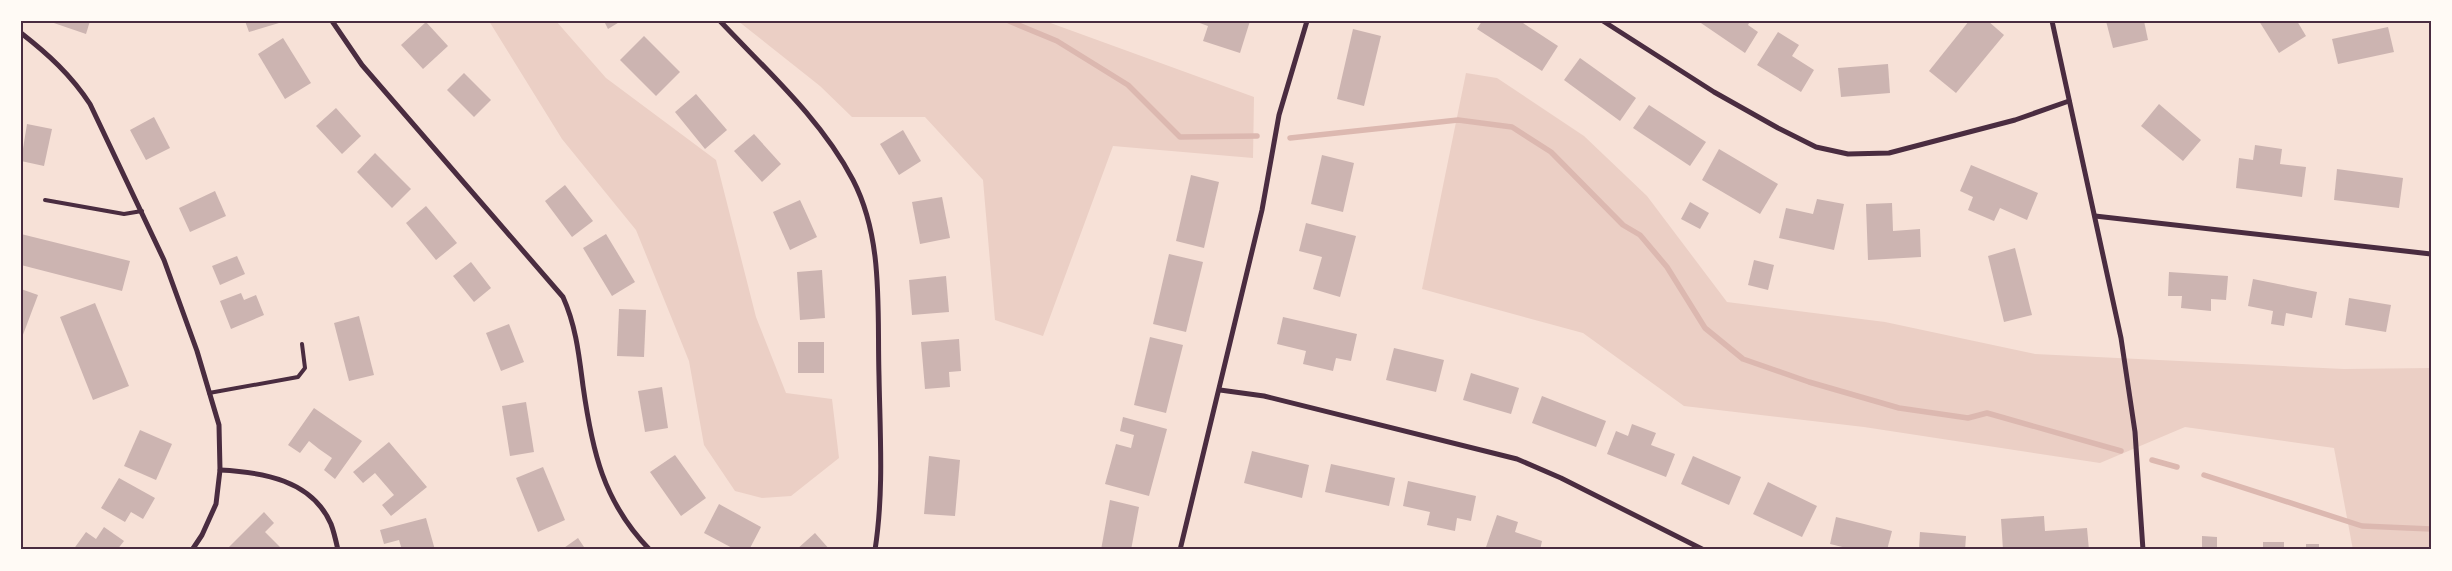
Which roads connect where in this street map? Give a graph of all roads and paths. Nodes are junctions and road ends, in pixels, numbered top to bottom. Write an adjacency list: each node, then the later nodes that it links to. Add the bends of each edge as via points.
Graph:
1 (332, 21): 18 (street, via 362,65 563,297 575,328 587,417 606,487 622,517)
2 (720, 21): 19 (street, via 827,140 854,182 870,225 877,269 882,475)
3 (1307, 21): 13 (street, via 1279,115 1262,210)
4 (1603, 21): 7 (street, via 1714,92 1778,128 1816,147 1848,154 1895,151 2015,120)
5 (2052, 21): 7 (street)
6 (21, 33): 9 (street, via 50,56 90,104)
7 (2069, 101): 10 (street)
8 (45, 200): 9 (lane, via 124,214)
9 (142, 211): 14 (street, via 164,260)
10 (2095, 216): 11 (street); 22 (street, via 2121,338 2135,432)
11 (2431, 254)
12 (302, 344): 14 (lane, via 305,368 298,377)
13 (1220, 390): 20 (street); 21 (street, via 1264,396 1517,459)
14 (209, 393): 15 (street, via 220,432)
15 (220, 470): 16 (street, via 213,515); 17 (street, via 250,471 302,489 318,504 331,524)
16 (192, 550)
17 (338, 550)
18 (650, 550)
19 (875, 550)
20 (1180, 550)
21 (1704, 550)
22 (2143, 550)

